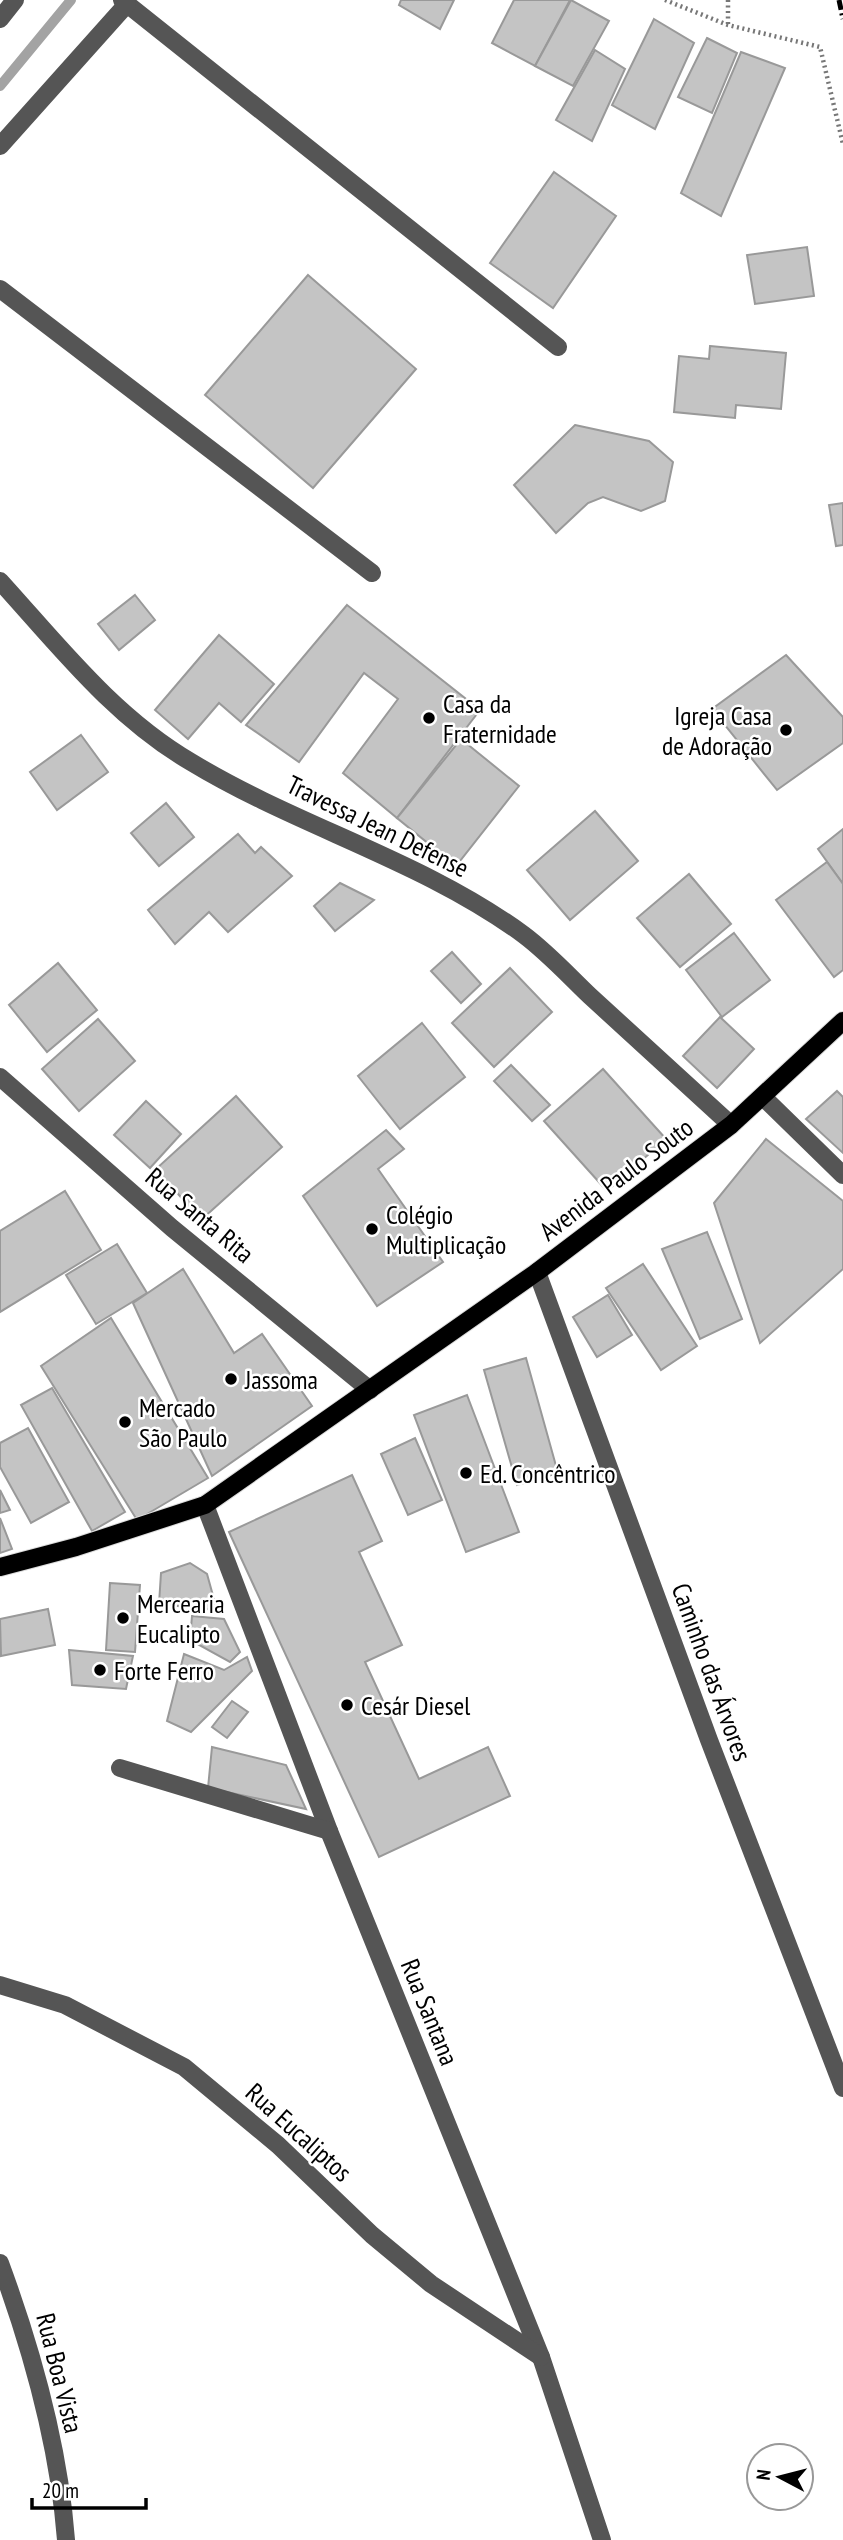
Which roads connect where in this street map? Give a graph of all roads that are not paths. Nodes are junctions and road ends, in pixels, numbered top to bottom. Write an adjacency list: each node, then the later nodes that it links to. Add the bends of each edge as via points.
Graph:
1 (15, 0): 3 (street)
2 (125, 2): 4 (street); 6 (street)
3 (0, 19)
4 (0, 145)
5 (0, 289): 7 (street)
6 (558, 347)
7 (372, 573)
8 (0, 580): 12 (street, Travessa Jean Defense, via 100,692 141,729 191,763 457,892 525,936)
9 (843, 1021): 11 (main road, Avenida Paulo Souto)
10 (0, 1077): 15 (street, Rua Santa Rita, via 172,1228)
11 (763, 1097): 12 (main road, Avenida Paulo Souto); 13 (street)
12 (731, 1125): 14 (main road, Avenida Paulo Souto)
13 (843, 1175)
14 (537, 1272): 15 (main road, Avenida Paulo Souto); 21 (street, Caminho das Árvores)
15 (370, 1391): 16 (main road, Avenida Paulo Souto)
16 (205, 1505): 17 (main road, Avenida Paulo Souto); 19 (street, Rua Santana)
17 (0, 1567)
18 (120, 1768): 19 (street)
19 (329, 1831): 23 (street, Rua Santana)
20 (0, 1985): 23 (street, Rua Eucaliptos, via 65,2005 184,2067 431,2284)
21 (843, 2088)
22 (0, 2263): 24 (street, Rua Boa Vista, via 20,2318 48,2432)
23 (541, 2357): 25 (street, Rua Santana)
24 (66, 2540)
25 (602, 2540)

